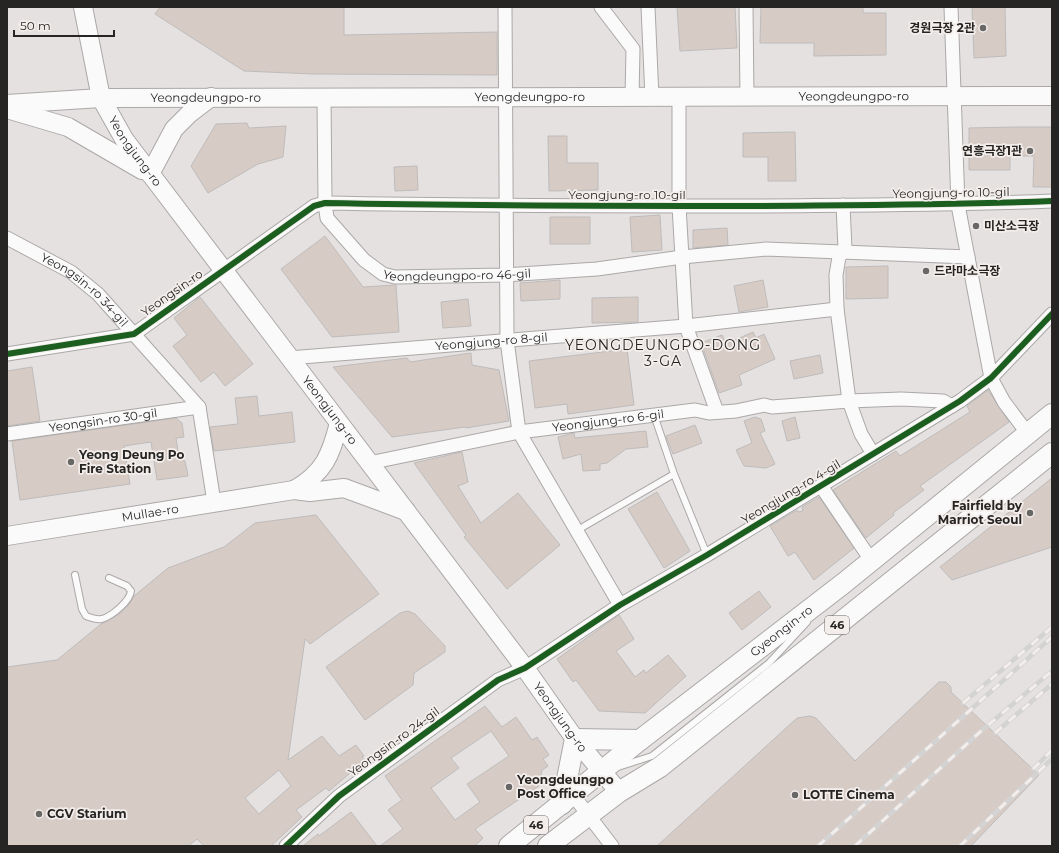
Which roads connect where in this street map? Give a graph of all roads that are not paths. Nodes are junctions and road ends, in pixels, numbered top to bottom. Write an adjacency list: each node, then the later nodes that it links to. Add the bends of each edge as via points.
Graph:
1 (83, 7): 9 (main road, Yeongjung-ro)
2 (504, 7): 12 (street)
3 (601, 7): 13 (street, via 633,49)
4 (648, 7): 14 (street)
5 (746, 7): 16 (street)
6 (951, 7): 8 (street)
7 (1052, 96): 8 (main road, Yeongdeungpo-ro)
8 (954, 97): 16 (main road, Yeongdeungpo-ro); 22 (street)
9 (101, 98): 10 (main road, Yeongdeungpo-ro); 17 (main road, Yeongdeungpo-ro); 19 (main road, Yeongjung-ro, via 124,139)
10 (211, 98): 11 (main road, Yeongdeungpo-ro); 19 (main road, via 174,129)
11 (324, 98): 12 (main road, Yeongdeungpo-ro); 21 (street, Yeongdeungpo-ro 46-gil)
12 (505, 98): 13 (main road, Yeongdeungpo-ro); 23 (street)
13 (632, 98): 14 (main road, Yeongdeungpo-ro)
14 (652, 98): 15 (main road, Yeongdeungpo-ro)
15 (679, 98): 16 (main road, Yeongdeungpo-ro); 24 (street)
16 (747, 98)
17 (7, 104)
18 (7, 109): 19 (main road, via 68,127)
19 (150, 174): 30 (main road, Yeongjung-ro)
20 (1052, 201): 22 (street, Yeongjung-ro 10-gil)
21 (325, 202): 23 (street, Yeongjung-ro 10-gil); 30 (street, Yeongjung-ro 10-gil, via 314,206); 31 (street, Yeongdeungpo-ro 46-gil, via 327,218 364,260 383,274 395,277)
22 (958, 205): 25 (street, Yeongjung-ro 10-gil); 29 (street)
23 (505, 206): 24 (street, Yeongjung-ro 10-gil); 31 (street)
24 (679, 206): 25 (street, Yeongjung-ro 10-gil); 28 (street)
25 (843, 206): 27 (street, via 845,249)
26 (7, 238): 35 (street, Yeongsin-ro 34-gil, via 71,272 98,294)
27 (842, 253): 28 (street, Yeongdeungpo-ro 46-gil, via 766,249); 29 (street, Yeongdeungpo-ro 46-gil); 32 (street, via 836,275)
28 (682, 257): 31 (street, Yeongdeungpo-ro 46-gil, via 597,269); 34 (street)
29 (968, 257): 39 (street)
30 (223, 270): 35 (street, Yeongsin-ro); 38 (main road, Yeongjung-ro)
31 (505, 275): 36 (street)
32 (837, 310): 34 (street, Yeongjung-ro 8-gil); 40 (street)
33 (1052, 314): 39 (street, Yeongjung-ro 4-gil)
34 (686, 326): 36 (street, Yeongjung-ro 8-gil); 43 (street)
35 (134, 334): 37 (street); 42 (street, Yeongsin-ro 34-gil)
36 (507, 340): 38 (street, Yeongjung-ro 8-gil); 47 (street)
37 (7, 354)
38 (289, 358): 46 (main road, Yeongjung-ro)
39 (991, 378): 41 (street, Yeongjung-ro 4-gil); 49 (street, via 1004,402)
40 (849, 401): 41 (street, Yeongjung-ro 6-gil, via 943,401); 43 (street, Yeongjung-ro 6-gil, via 772,407 764,405); 51 (street, via 861,434)
41 (952, 406): 51 (street, Yeongjung-ro 4-gil)
42 (199, 407): 48 (street, Yeongsin-ro 30-gil); 56 (street)
43 (717, 412): 45 (street, Yeongjung-ro 6-gil, via 695,410)
44 (1052, 414): 49 (main road, Gyeongin-ro / 46)
45 (654, 415): 47 (street, Yeongjung-ro 6-gil); 53 (lane)
46 (339, 423): 52 (main road, Yeongjung-ro); 55 (main road, Mullae-ro, via 325,463 307,482)
47 (519, 432): 52 (street, Yeongjung-ro 6-gil); 58 (street)
48 (7, 434)
49 (1028, 434): 61 (main road, Gyeongin-ro / 46)
50 (1052, 453): 70 (main road, 46, via 660,767)
51 (873, 454): 54 (street, Yeongjung-ro 4-gil)
52 (369, 462): 57 (main road, Yeongjung-ro)
53 (674, 474): 58 (lane); 60 (lane)
54 (821, 486): 60 (street, Yeongjung-ro 4-gil); 61 (street)
55 (294, 490): 56 (main road, Mullae-ro); 57 (main road, Mullae-ro, via 310,492 344,488)
56 (214, 502): 59 (main road, Mullae-ro)
57 (406, 511): 66 (main road, Yeongjung-ro)
58 (576, 531): 65 (street)
59 (7, 536)
60 (707, 555): 65 (street, Yeongjung-ro 4-gil)
61 (871, 560): 64 (main road, Gyeongin-ro / 46)
62 (75, 575): 63 (lane, via 82,609 86,616 91,618 104,618 130,597 131,590 127,586)
63 (109, 578)
64 (844, 583): 68 (main road, Gyeongin-ro / 46); 69 (lane, via 769,663 652,756)
65 (620, 605): 66 (street, Yeongjung-ro 4-gil)
66 (525, 668): 67 (main road, Yeongjung-ro); 73 (street, Yeongsin-ro 24-gil, via 498,680 338,796)
67 (575, 739): 68 (main road); 69 (main road, Yeongjung-ro); 71 (main road)
68 (640, 740): 69 (main road, Gyeongin-ro / 46)
69 (602, 772): 70 (main road, Yeongjung-ro); 71 (main road, Gyeongin-ro / 46)
70 (619, 792): 72 (main road, 46)
71 (567, 800): 72 (street); 74 (main road, Gyeongin-ro / 46)
72 (589, 816): 75 (main road, 46); 76 (street)
73 (286, 846)
74 (509, 846)
75 (548, 846)
76 (612, 846)

